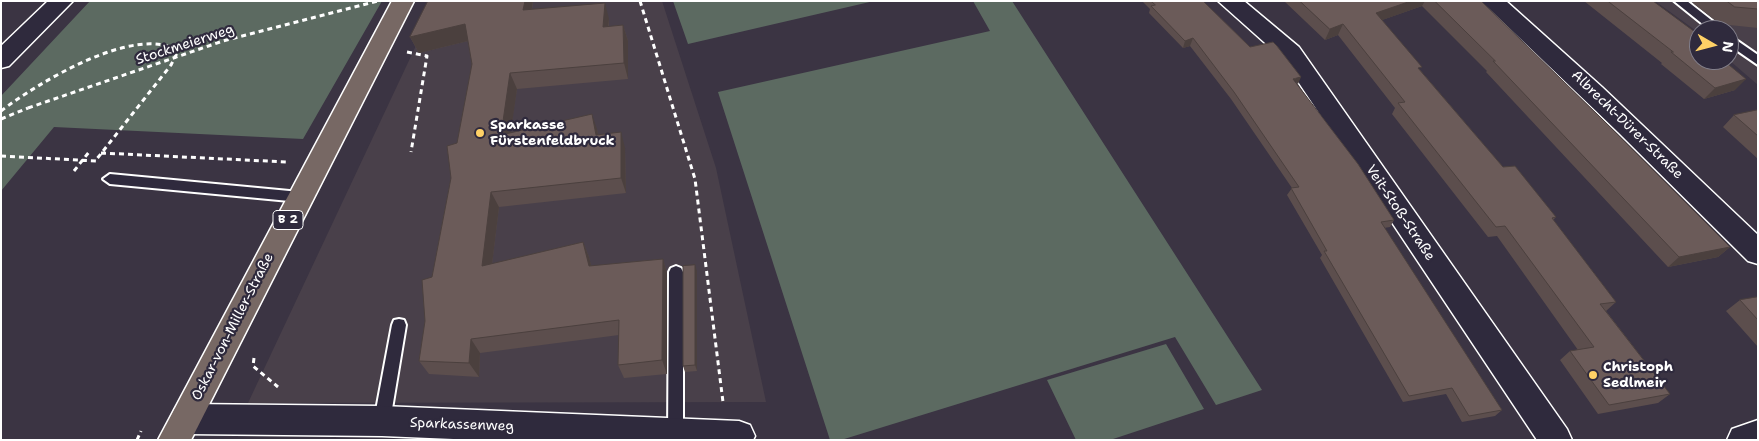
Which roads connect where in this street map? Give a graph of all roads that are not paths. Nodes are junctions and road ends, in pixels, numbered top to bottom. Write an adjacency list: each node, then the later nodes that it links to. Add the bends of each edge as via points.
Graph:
1 (62, 1): 8 (street)
2 (403, 1): 11 (main road, Oskar-von-Miller-Straße / B 2)
3 (1229, 1): 20 (street, Veit-Stoß-Straße, via 1291,53)
4 (1492, 1): 12 (street, Albrecht-Dürer-Straße, via 1554,54)
5 (1680, 1): 6 (lane)
6 (1705, 20)
7 (1739, 47): 9 (lane)
8 (1, 60)
9 (1758, 61)
10 (110, 178): 11 (lane)
11 (300, 197): 16 (main road, Oskar-von-Miller-Straße / B 2)
12 (1758, 253)
13 (676, 272): 18 (lane)
14 (399, 325): 15 (lane)
15 (382, 421): 16 (street, Sparkassenweg); 18 (street, Sparkassenweg)
16 (180, 429)
17 (1758, 435): 21 (street)
18 (655, 436): 19 (street, Sparkassenweg)
19 (737, 437)
20 (1556, 440)
21 (1743, 440)

